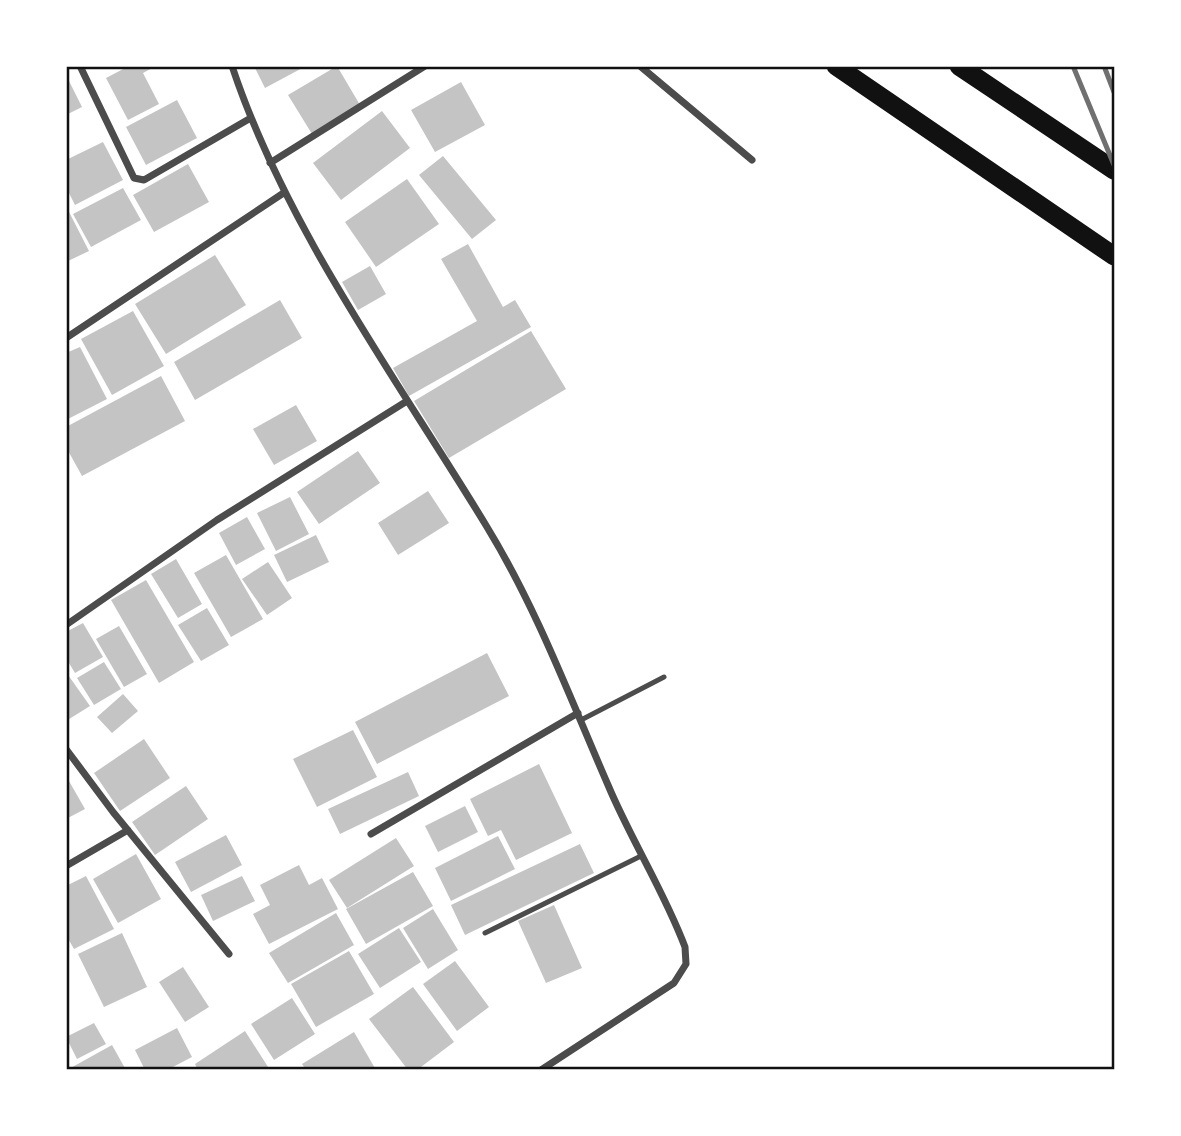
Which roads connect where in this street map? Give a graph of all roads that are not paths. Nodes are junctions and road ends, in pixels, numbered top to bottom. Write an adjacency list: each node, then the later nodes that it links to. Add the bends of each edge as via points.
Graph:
1 (80, 66): 7 (street, via 134,178 144,180)
2 (232, 66): 7 (street)
3 (425, 66): 9 (street)
4 (640, 66): 8 (street)
5 (836, 66): 12 (highway)
6 (959, 66): 10 (highway)
7 (249, 119): 9 (street)
8 (752, 160)
9 (270, 163): 11 (street)
10 (1115, 170)
11 (285, 192): 13 (street); 14 (street)
12 (1115, 256)
13 (66, 338)
14 (407, 401): 15 (street, via 217,520); 17 (street, via 519,582)
15 (66, 625)
16 (664, 677): 17 (lane)
17 (580, 717): 20 (street); 21 (street)
18 (66, 749): 19 (street)
19 (128, 830): 22 (street); 24 (street)
20 (371, 834)
21 (640, 856): 23 (lane); 25 (street, via 678,928 686,964 674,983 653,999)
22 (66, 866)
23 (485, 933)
24 (229, 954)
25 (541, 1069)

